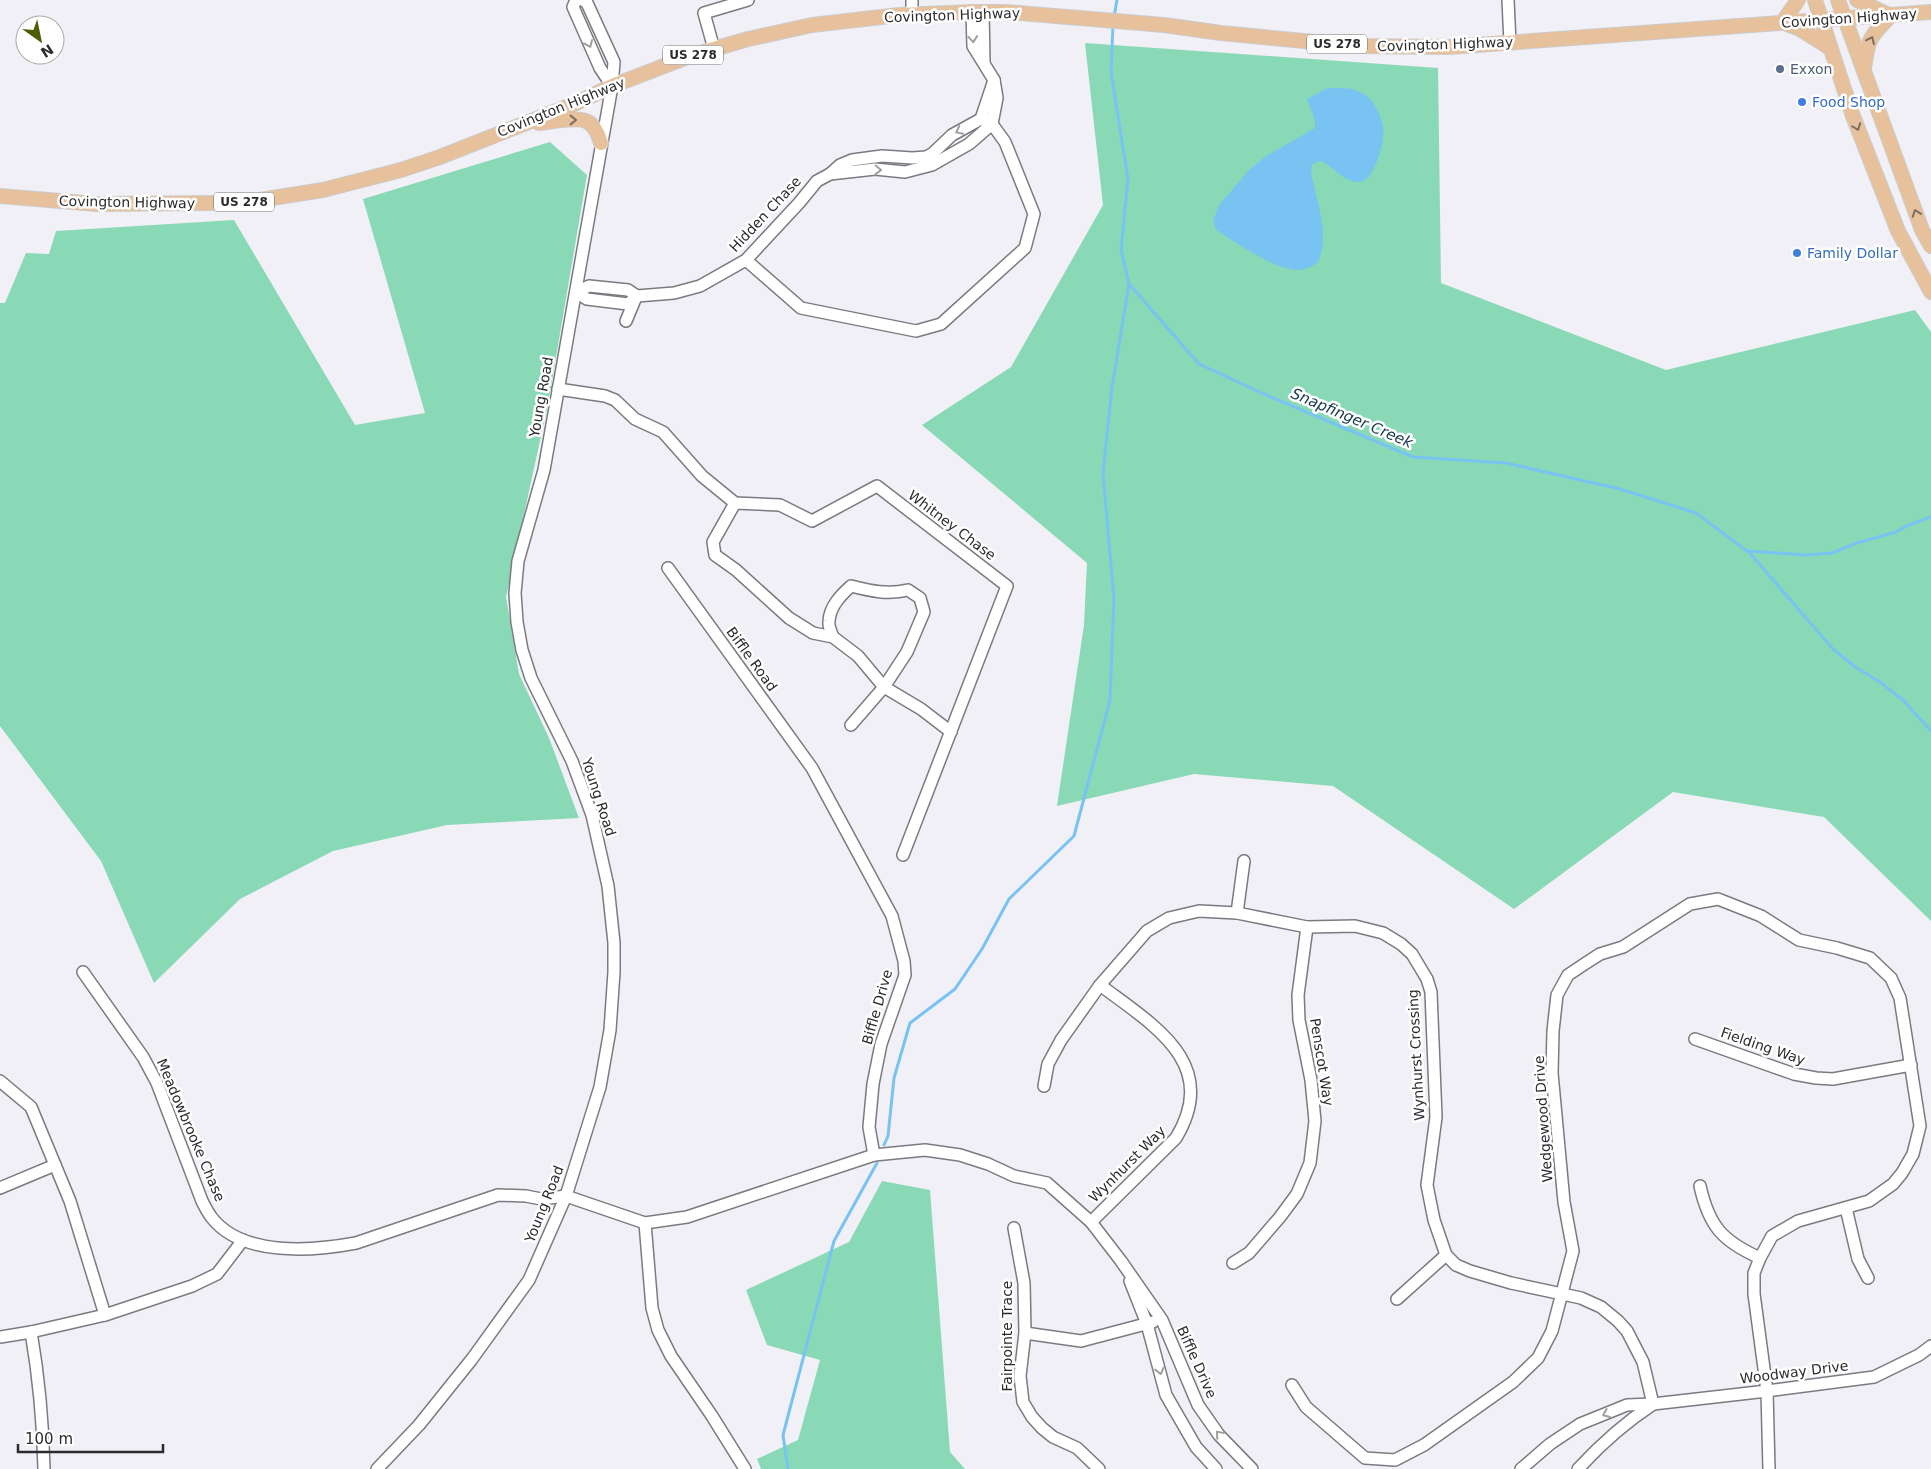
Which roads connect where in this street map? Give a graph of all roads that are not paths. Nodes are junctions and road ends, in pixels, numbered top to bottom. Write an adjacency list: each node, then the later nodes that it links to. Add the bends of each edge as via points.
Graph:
1 (576, 0): 21 (street, one-way to 21, via 573,7 600,68)
2 (582, 0): 21 (street, Young Road, via 587,3 614,62)
3 (748, 0): 19 (street, via 704,13)
4 (912, 0): 12 (street)
5 (1508, 0): 17 (street)
6 (1798, 0): 16 (main road)
7 (1815, 0): 15 (main road)
8 (1838, 0): 14 (main road)
9 (1857, 0): 13 (main road)
10 (978, 12): 12 (main road, Covington Highway / US 278); 17 (main road, Covington Highway / US 278, via 1068,16 1356,46 1449,47); 23 (street, via 973,46 994,80 997,98)
11 (1931, 12): 13 (main road, Covington Highway / US 278)
12 (912, 15): 19 (main road, Covington Highway / US 278, via 812,25)
13 (1890, 16): 14 (main road, Covington Highway / US 278); 20 (main road, one-way to 13, via 1868,43)
14 (1845, 19): 15 (main road, Covington Highway / US 278); 20 (main road)
15 (1821, 20): 16 (main road, Covington Highway / US 278); 18 (main road)
16 (1782, 22): 17 (main road, Covington Highway / US 278); 18 (main road)
17 (1510, 43)
18 (1830, 48): 31 (main road, one-way to 31, via 1898,231)
19 (714, 49): 21 (main road, Covington Highway / US 278)
20 (1864, 70): 27 (main road, one-way to 20, via 1922,230)
21 (612, 86): 22 (main road, Covington Highway / US 278); 24 (street, Young Road)
22 (535, 119): 24 (main road, one-way to 24, via 538,123 585,120); 26 (main road, Covington Highway / US 278, via 401,170 323,190 247,202 96,204)
23 (987, 122): 25 (street, Hidden Chase, one-way to 25, via 952,135 926,157 882,156 852,160); 25 (street, one-way to 23, via 875,169 905,172 932,165 969,144); 28 (street, via 1005,142 1034,214 1025,248 941,324 916,331 801,308)
24 (601, 143): 30 (street, Young Road)
25 (830, 174): 28 (street, Hidden Chase, via 817,181)
26 (0, 196)
27 (1931, 246)
28 (746, 260): 32 (street, Hidden Chase, via 700,286 674,293)
29 (608, 288): 30 (street, Hidden Chase, via 589,286); 32 (street, Hidden Chase, via 628,290); 33 (street)
30 (576, 292): 33 (street, Hidden Chase, via 587,299); 35 (street, Young Road)
31 (1931, 292)
32 (637, 296): 33 (street, Hidden Chase, via 628,304); 34 (street)
33 (607, 302)
34 (626, 321)
35 (558, 389): 36 (street, via 614,400 635,419 663,432 702,476); 57 (street, Young Road, via 544,470 518,561 517,622 531,678 572,761 592,815 608,886 614,943 610,1030 600,1087)
36 (735, 503): 38 (street, via 713,542 715,556 736,570 789,618 813,632); 41 (street, Whitney Chase, via 780,505 812,521 876,486 1008,586)
37 (668, 568): 42 (street, Biffle Road)
38 (833, 637): 39 (street, via 858,656); 39 (street, via 829,622 833,608 840,595 852,586 879,593 908,590 920,598 924,612 907,652)
39 (884, 687): 40 (street); 41 (street)
40 (851, 724)
41 (951, 732): 43 (street, Whitney Chase)
42 (812, 768): 53 (street, Biffle Drive, via 892,916 904,961 905,975 881,1044 873,1084 869,1128)
43 (903, 856)
44 (1244, 861): 45 (street)
45 (1237, 913): 46 (street, Wynhurst Crossing); 48 (street, Wynhurst Crossing, via 1199,910 1169,918 1147,931)
46 (1307, 927): 63 (street, Wynhurst Crossing, via 1355,926 1383,933 1412,954 1427,979 1431,992 1436,1117 1427,1185); 66 (street, Penscot Way, via 1298,995 1299,1020 1316,1121 1310,1163 1296,1194 1280,1217 1249,1253)
47 (83, 972): 62 (street, Meadowbrooke Chase, via 143,1057 157,1084 202,1201 213,1219)
48 (1100, 986): 52 (street, Wynhurst Crossing, via 1061,1040 1048,1064); 59 (street, Wynhurst Way, via 1150,1023 1176,1048 1189,1075 1191,1100 1176,1138)
49 (1695, 1039): 50 (street, Fielding Way, via 1794,1074 1816,1078 1833,1079)
50 (1911, 1065): 58 (street, Wedgewood Drive, via 1920,1126 1913,1154 1892,1184 1870,1201); 68 (street, Wedgewood Drive, via 1900,998 1891,978 1876,962 1837,948 1799,940 1762,916 1718,899 1690,904 1623,947 1600,954 1586,963 1568,975 1557,995 1553,1032 1552,1073 1563,1192 1573,1252)
51 (0, 1081): 54 (street, via 31,1107)
52 (1044, 1086)
53 (874, 1155): 59 (street, Biffle Drive, via 925,1150 974,1159 1014,1176 1047,1184); 60 (street, Biffle Drive, via 687,1217)
54 (55, 1165): 56 (street); 70 (street, via 70,1201)
55 (1700, 1186): 64 (street, via 1704,1203 1722,1236)
56 (0, 1188)
57 (566, 1196): 60 (street, Biffle Drive); 62 (street, Meadowbrooke Chase, via 541,1199 498,1195 356,1243 332,1247 286,1249); 81 (street, Young Road, via 529,1280 419,1426)
58 (1846, 1208): 64 (street, Wedgewood Drive, via 1798,1221 1772,1236); 67 (street, via 1858,1259)
59 (1091, 1222): 65 (street, Biffle Drive)
60 (645, 1223): 82 (street, via 652,1308 658,1330 671,1356)
61 (1014, 1228): 74 (street, Fairpointe Trace, via 1024,1283)
62 (243, 1240): 70 (street, via 216,1274 192,1286)
63 (1446, 1255): 68 (street, via 1456,1265 1470,1271); 69 (street)
64 (1760, 1258): 78 (street, Wedgewood Drive, via 1754,1273 1754,1294)
65 (1121, 1260): 71 (street, Biffle Drive); 72 (street, Biffle Drive)
66 (1233, 1263)
67 (1868, 1278)
68 (1562, 1294): 77 (street, Wedgewood Drive, via 1552,1330 1538,1358 1513,1382 1424,1445 1395,1460 1365,1458 1306,1407); 79 (street, via 1601,1307 1627,1331 1644,1362)
69 (1397, 1299)
70 (105, 1315): 73 (street)
71 (1162, 1320): 72 (street); 85 (street, Biffle Drive, one-way to 71, via 1219,1435 1198,1405)
72 (1147, 1324): 74 (street, via 1081,1341); 84 (street, Biffle Drive, one-way to 84, via 1166,1396 1196,1447)
73 (31, 1332): 75 (street); 80 (street)
74 (1025, 1334): 83 (street, Fairpointe Trace, via 1020,1376 1023,1402 1042,1428 1077,1448)
75 (0, 1337)
76 (1931, 1346): 78 (street, Woodway Drive, via 1874,1377)
77 (1292, 1385)
78 (1767, 1391): 79 (street, Woodway Drive); 88 (street, Wedgewood Drive)
79 (1653, 1404): 86 (street, Woodway Drive, one-way to 86, via 1627,1405 1580,1424); 87 (street, Woodway Drive, via 1603,1441)
80 (44, 1469)
81 (377, 1469)
82 (745, 1469)
83 (1099, 1469)
84 (1216, 1469)
85 (1252, 1469)
86 (1521, 1469)
87 (1578, 1469)
88 (1769, 1469)

